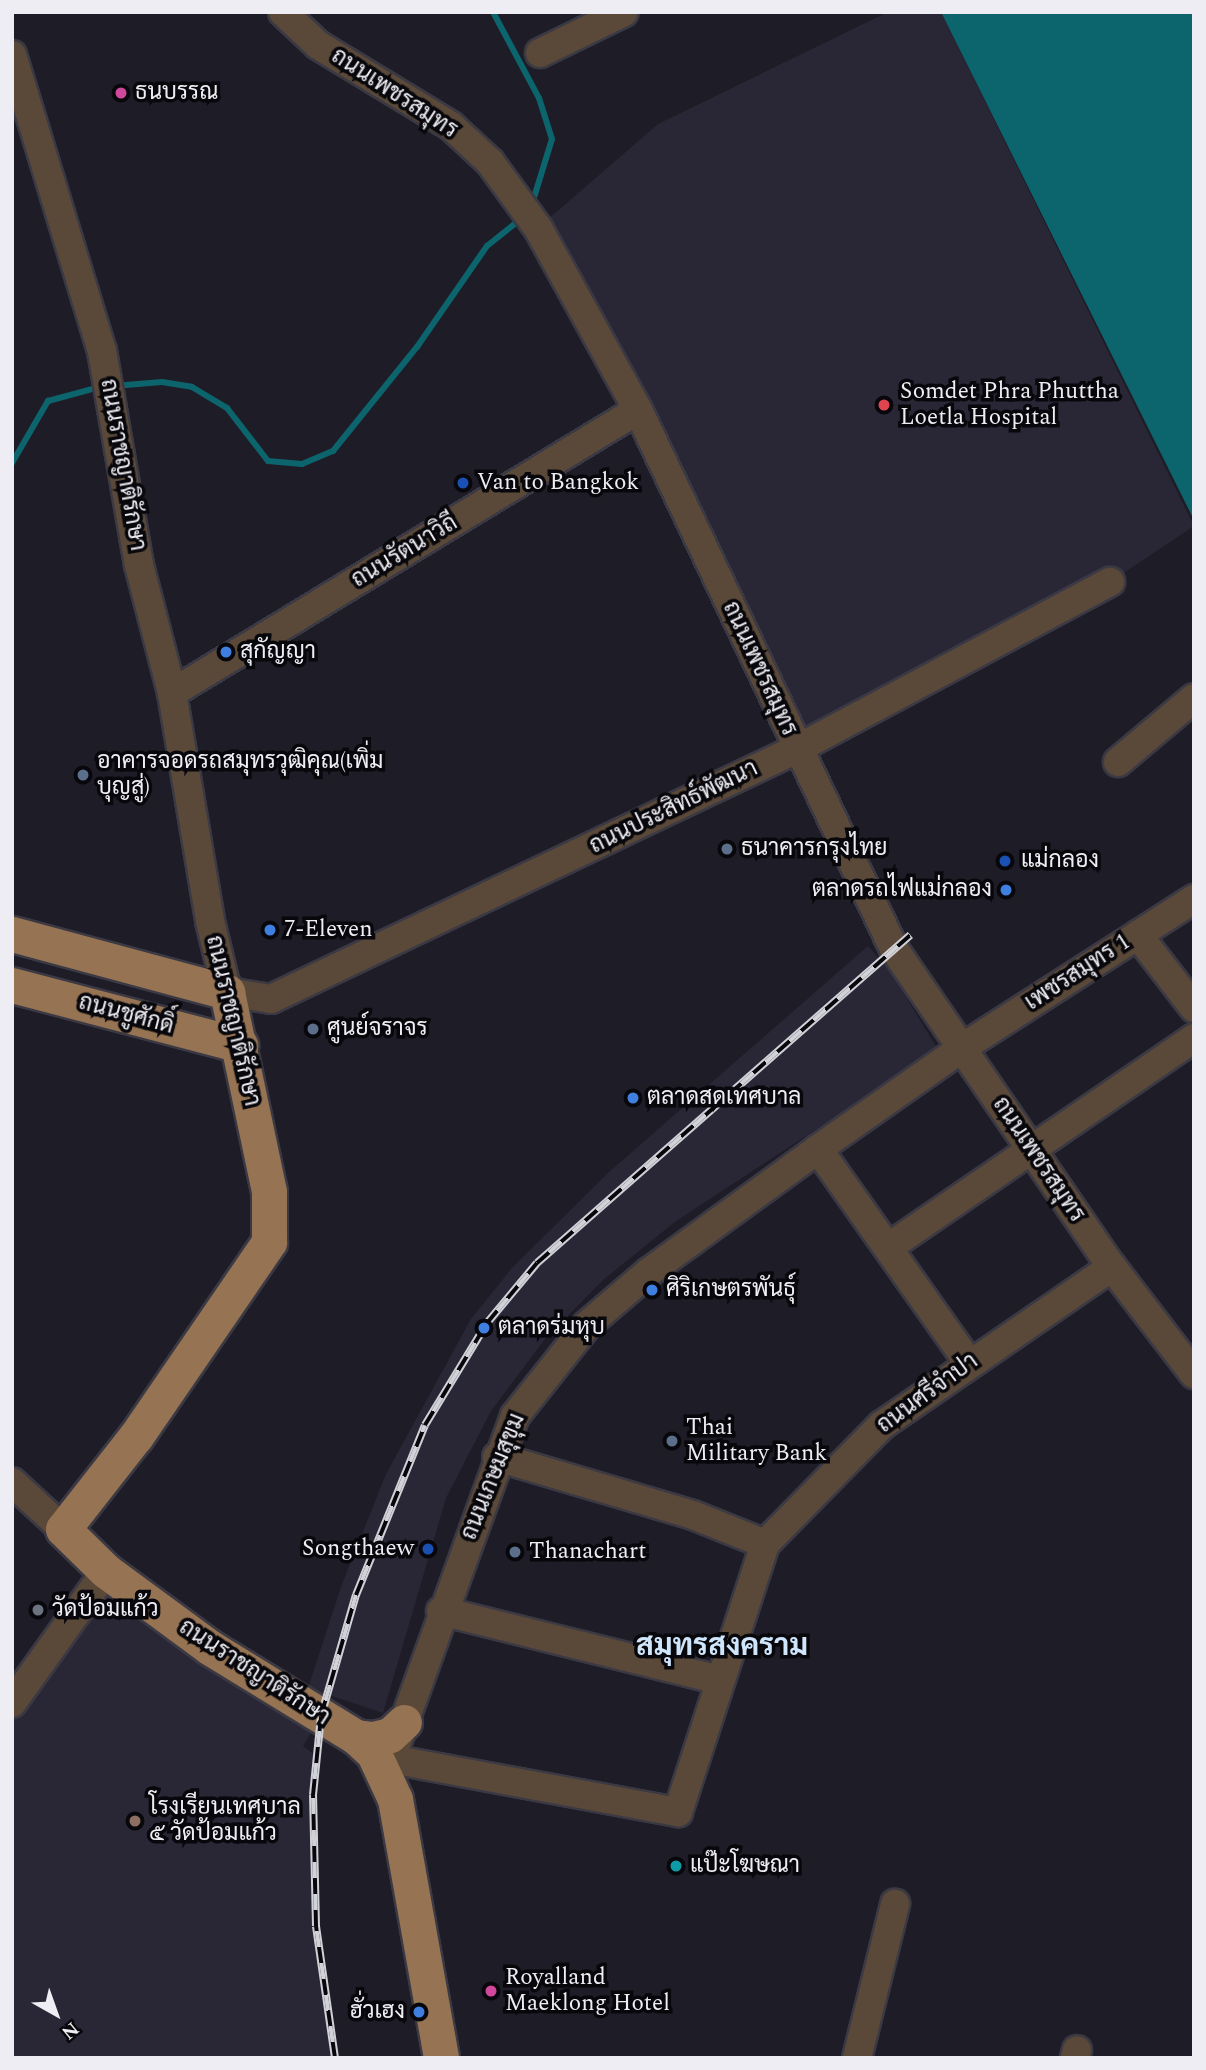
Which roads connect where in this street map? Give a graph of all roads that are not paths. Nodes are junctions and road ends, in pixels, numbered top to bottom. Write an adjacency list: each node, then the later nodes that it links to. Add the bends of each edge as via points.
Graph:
1 (283, 12): 5 (street, ถนนเพชรสมุทร, via 318,45 451,126 489,162 538,228)
2 (624, 12): 3 (street)
3 (540, 53)
4 (12, 55): 7 (street, ถนนราชญาติรักษา, via 102,351 139,565)
5 (638, 410): 7 (street, ถนนรัตนาวิถี); 9 (street, ถนนเพชรสมุทร)
6 (1110, 582): 9 (street, ถนนประสิทธ์พัฒนา)
7 (172, 693): 15 (street, ถนนราชญาติรักษา, via 210,921)
8 (1194, 698): 10 (street)
9 (797, 749): 15 (street, ถนนประสิทธ์พัฒนา, via 271,999); 19 (street, ถนนเพชรสมุทร, via 894,949)
10 (1118, 762)
11 (1194, 899): 13 (street, เพชรสมุทร 1)
12 (12, 934): 15 (main road)
13 (1138, 935): 16 (street); 19 (street, เพชรสมุทร 1)
14 (16, 986): 18 (main road, ถนนชูศักดิ์)
15 (227, 992): 18 (main road, ถนนราชญาติรักษา)
16 (1194, 1008)
17 (1194, 1038): 21 (street)
18 (240, 1045): 28 (main road, ถนนราชญาติรักษา, via 269,1192 269,1242 144,1425)
19 (962, 1048): 20 (street, ถนนเกษมสุขุม); 21 (street, ถนนเพชรสมุทร)
20 (818, 1149): 22 (street); 26 (street, ถนนเกษมสุขุม, via 649,1272 587,1325 515,1416)
21 (1031, 1152): 22 (street); 23 (street, ถนนเพชรสมุทร)
22 (888, 1247): 24 (street)
23 (1112, 1267): 24 (street, ถนนศรีจำปา); 25 (street, ถนนเพชรสมุทร)
24 (969, 1363): 29 (street, ถนนศรีจำปา, via 882,1425)
25 (1194, 1374)
26 (498, 1457): 29 (street, via 669,1507); 31 (street, ถนนเกษมสุขุม)
27 (12, 1482): 28 (street)
28 (63, 1529): 30 (main road, ถนนราชญาติรักษา)
29 (765, 1544): 32 (street, ถนนศรีจำปา)
30 (106, 1571): 33 (street); 35 (main road, ถนนราชญาติรักษา, via 209,1647)
31 (441, 1611): 32 (street); 34 (street, ถนนเกษมสุขุม)
32 (720, 1680): 36 (street, ถนนศรีจำปา, via 678,1812)
33 (12, 1703)
34 (404, 1722): 35 (main road, via 390,1735); 36 (street, ถนนเกษมสุขุม)
35 (356, 1737): 36 (main road, ถนนราชญาติรักษา)
36 (389, 1769): 38 (main road)
37 (895, 1904): 39 (street)
38 (441, 2058)
39 (857, 2058)

